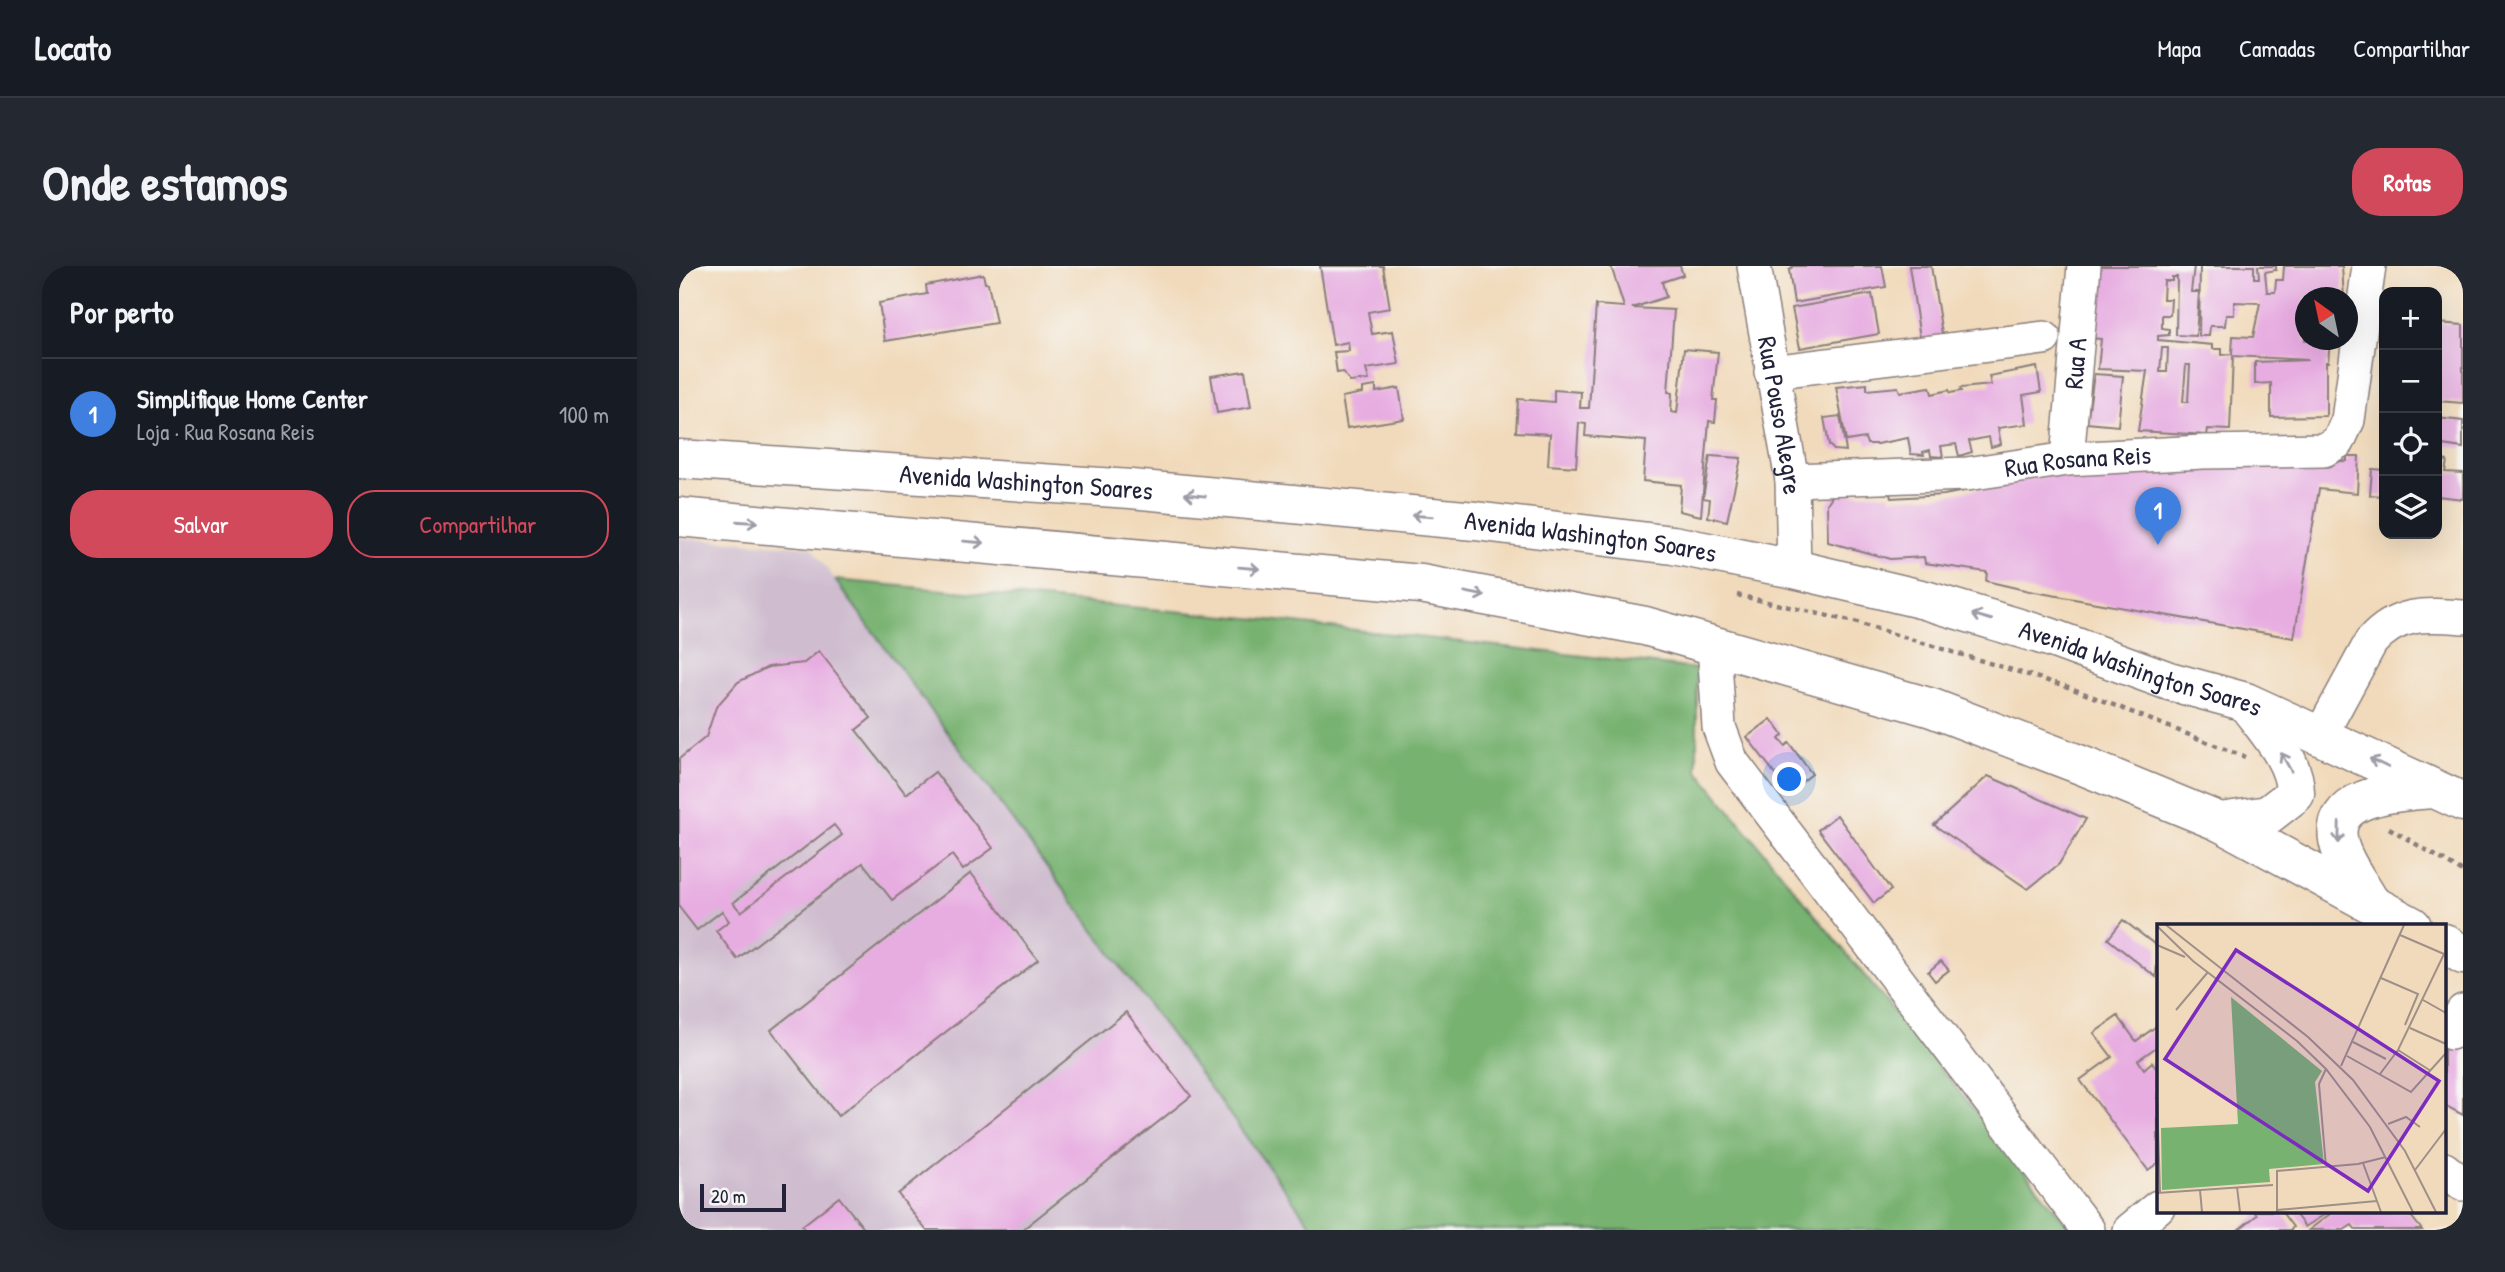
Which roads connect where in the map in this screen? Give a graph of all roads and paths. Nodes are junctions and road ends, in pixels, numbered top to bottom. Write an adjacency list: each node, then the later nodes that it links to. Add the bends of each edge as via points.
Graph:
1 (1754, 266): 5 (street, Rua Pouso Alegre)
2 (2084, 266): 7 (street, Rua A)
3 (2369, 266): 7 (street, Rua Rosana Reis, via 2348,420 2337,442 2324,450)
4 (2044, 338): 5 (street)
5 (1771, 372): 8 (street, Rua Pouso Alegre)
6 (679, 459): 10 (highway, Avenida Washington Soares, one-way to 6, via 1673,545 1475,521 1131,489)
7 (2067, 459): 8 (street, Rua Rosana Reis, via 1967,474)
8 (1792, 480): 10 (street, Rua Pouso Alegre)
9 (679, 517): 12 (highway, one-way to 12, via 1421,584 1645,626)
10 (1794, 569): 13 (highway, Avenida Washington Soares, one-way to 10, via 2169,681 1950,607)
11 (2463, 617): 14 (street, via 2423,613 2382,629)
12 (1714, 644): 16 (highway, via 1932,708); 24 (street, via 1719,727 1732,762)
13 (2246, 702): 14 (highway, Avenida Washington Soares); 16 (highway, one-way to 13, via 2268,815 2295,794 2296,781 2288,763)
14 (2320, 736): 15 (highway, Avenida Washington Soares, one-way to 14)
15 (2449, 795): 17 (highway, one-way to 17, via 2374,796 2345,812 2337,833 2341,852)
16 (2220, 822): 17 (highway)
17 (2371, 903): 18 (highway)
18 (2408, 924)
19 (2445, 944): 20 (highway)
20 (2463, 955)
21 (2445, 1170): 22 (street)
22 (2463, 1184)
23 (2157, 1208): 25 (street)
24 (2088, 1230)
25 (2130, 1230)

